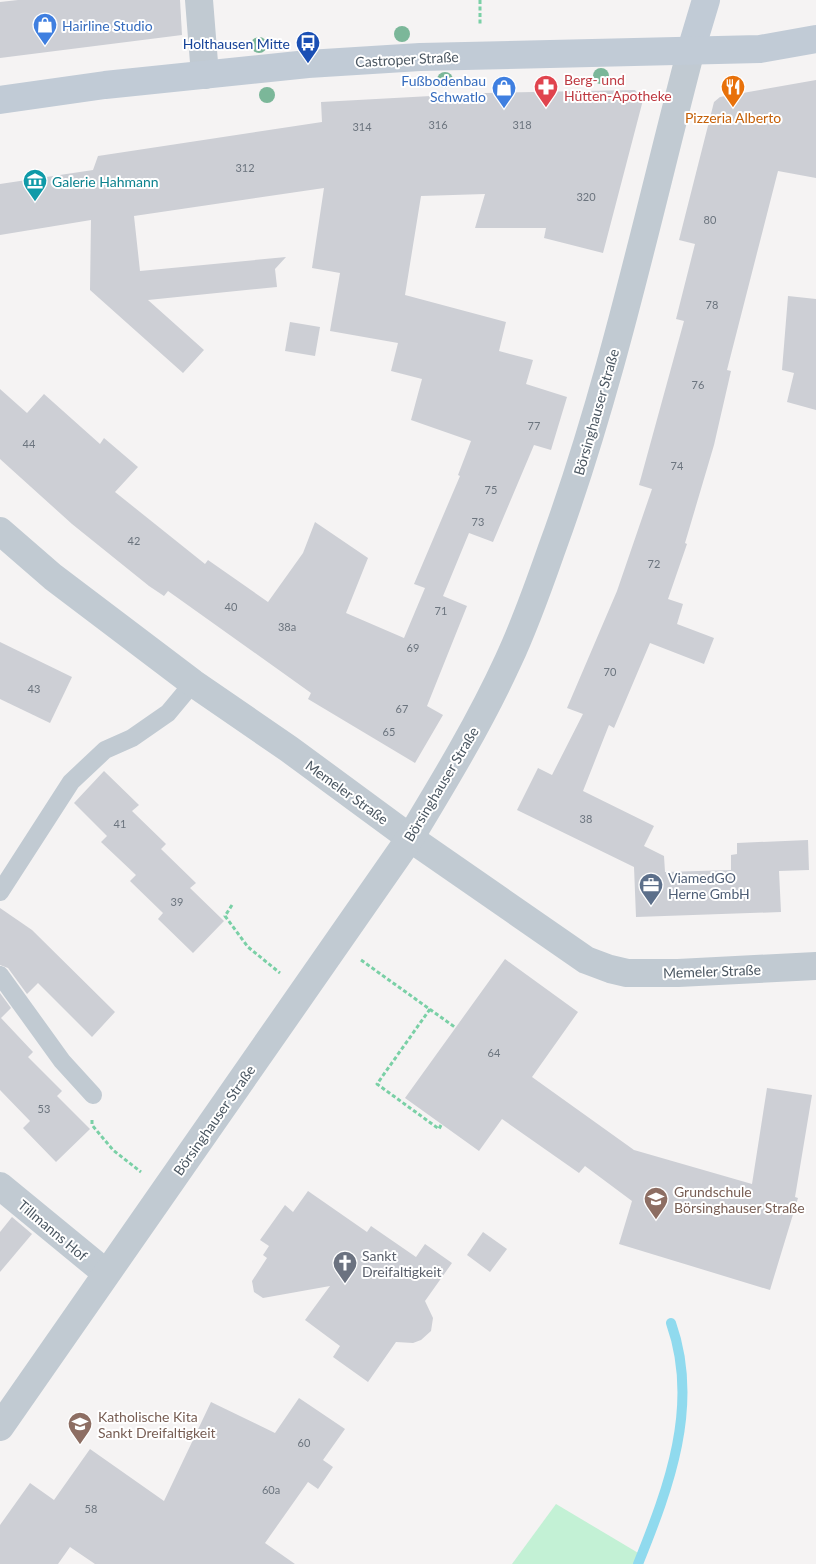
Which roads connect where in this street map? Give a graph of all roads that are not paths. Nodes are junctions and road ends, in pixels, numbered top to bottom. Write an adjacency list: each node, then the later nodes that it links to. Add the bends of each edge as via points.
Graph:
1 (199, 0): 5 (street)
2 (706, 0): 4 (main road)
3 (816, 39): 4 (main road, Castroper Straße, via 760,49)
4 (691, 50): 5 (main road, Castroper Straße, via 420,57); 9 (street, Börsinghauser Straße, via 604,390 577,479 508,661 471,736)
5 (205, 75): 6 (main road, Castroper Straße)
6 (0, 100)
7 (0, 531): 8 (street, Memeler Straße, via 53,577)
8 (193, 683): 9 (street, Memeler Straße); 10 (lane, via 168,713 132,738 105,750 71,782)
9 (410, 838): 11 (street, Memeler Straße, via 586,960 610,969 627,973 678,973); 15 (street, Börsinghauser Straße)
10 (0, 892)
11 (816, 966)
12 (0, 975): 13 (lane, via 62,1061)
13 (93, 1095)
14 (0, 1186): 15 (street, Tillmanns Hof)
15 (106, 1274): 16 (street, Börsinghauser Straße)
16 (0, 1427)

